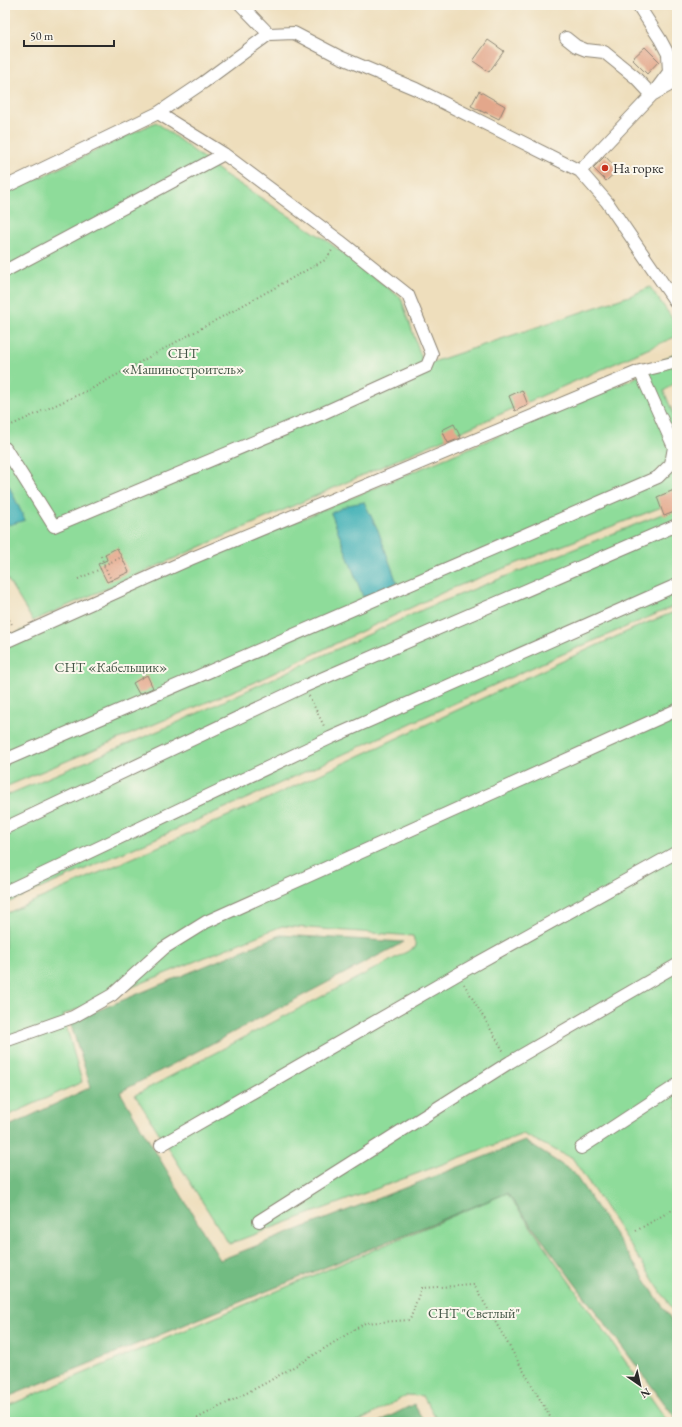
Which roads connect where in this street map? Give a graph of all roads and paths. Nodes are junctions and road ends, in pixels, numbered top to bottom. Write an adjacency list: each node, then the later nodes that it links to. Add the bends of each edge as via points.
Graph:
1 (241, 5): 3 (street)
2 (638, 5): 6 (street, via 668,54 669,72)
3 (270, 34): 7 (street); 9 (street, via 294,33 340,57 416,89)
4 (566, 38): 6 (street, via 586,50 604,52 635,77)
5 (677, 81): 6 (street)
6 (652, 95): 9 (street)
7 (158, 113): 8 (street); 10 (street)
8 (224, 154): 11 (street); 12 (street)
9 (580, 171): 13 (street, via 608,202)
10 (5, 187)
11 (340, 240): 16 (path, via 325,260 92,388); 17 (street, via 408,295 432,354 427,366 323,413 54,526)
12 (5, 271)
13 (677, 304)
14 (677, 362): 15 (street)
15 (640, 371): 27 (street, via 190,559); 31 (street, via 674,447 671,464 658,477)
16 (5, 428)
17 (5, 448)
18 (677, 525): 28 (street)
19 (101, 556): 21 (path)
20 (122, 557): 21 (path)
21 (105, 566): 22 (path); 24 (path)
22 (78, 579)
23 (677, 585): 30 (street)
24 (114, 587)
25 (5, 613): 26 (path, via 13,626)
26 (9, 628)
27 (5, 642)
28 (305, 686): 30 (path); 32 (street)
29 (677, 710): 37 (street, via 206,922 164,948 112,995 73,1017)
30 (330, 738): 34 (street)
31 (5, 760)
32 (5, 828)
33 (677, 852): 36 (street)
34 (5, 892)
35 (677, 965): 38 (street)
36 (458, 974): 38 (path); 40 (street)
37 (5, 1041)
38 (510, 1062): 43 (street)
39 (677, 1085): 41 (street)
40 (161, 1145)
41 (581, 1148)
42 (677, 1207): 44 (path)
43 (259, 1221)
44 (636, 1231)
45 (190, 1422): 46 (path, via 264,1384 364,1323 410,1320 421,1288 474,1285)
46 (553, 1422)

